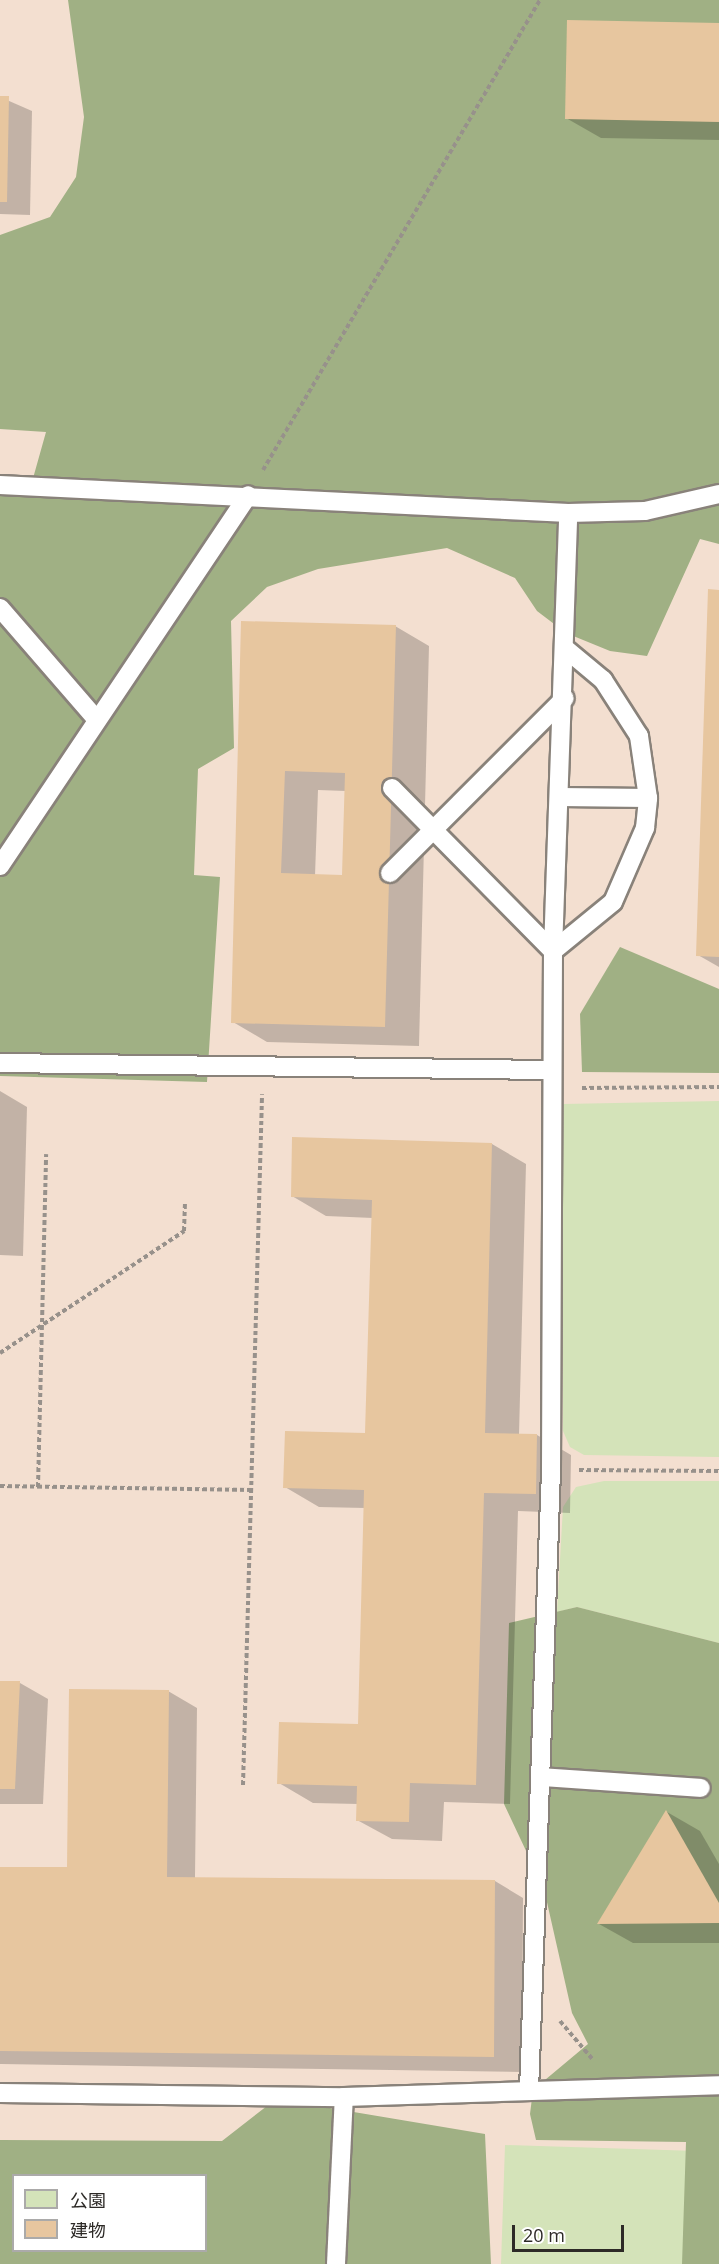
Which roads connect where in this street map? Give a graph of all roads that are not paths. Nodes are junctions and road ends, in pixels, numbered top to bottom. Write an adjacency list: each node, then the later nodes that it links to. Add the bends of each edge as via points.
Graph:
1 (0, 485): 3 (lane)
2 (719, 494): 4 (lane, via 645,511)
3 (248, 495): 4 (lane); 8 (lane)
4 (568, 513): 6 (lane)
5 (0, 608): 8 (lane)
6 (567, 650): 7 (lane); 11 (lane, via 603,680 639,736)
7 (565, 698): 10 (lane); 12 (lane)
8 (97, 720): 13 (lane)
9 (392, 788): 12 (lane)
10 (560, 797): 11 (lane); 15 (lane)
11 (648, 798): 15 (lane, via 645,828 613,902)
12 (432, 829): 14 (lane); 15 (lane)
13 (0, 866)
14 (390, 873)
15 (553, 951): 17 (lane)
16 (0, 1062): 17 (lane, via 263,1066)
17 (552, 1079): 18 (lane, via 551,1470)
18 (541, 1776): 19 (lane); 21 (lane)
19 (701, 1788)
20 (719, 2085): 21 (lane)
21 (529, 2091): 23 (lane)
22 (0, 2093): 23 (lane)
23 (344, 2097): 24 (lane)
24 (336, 2264)

